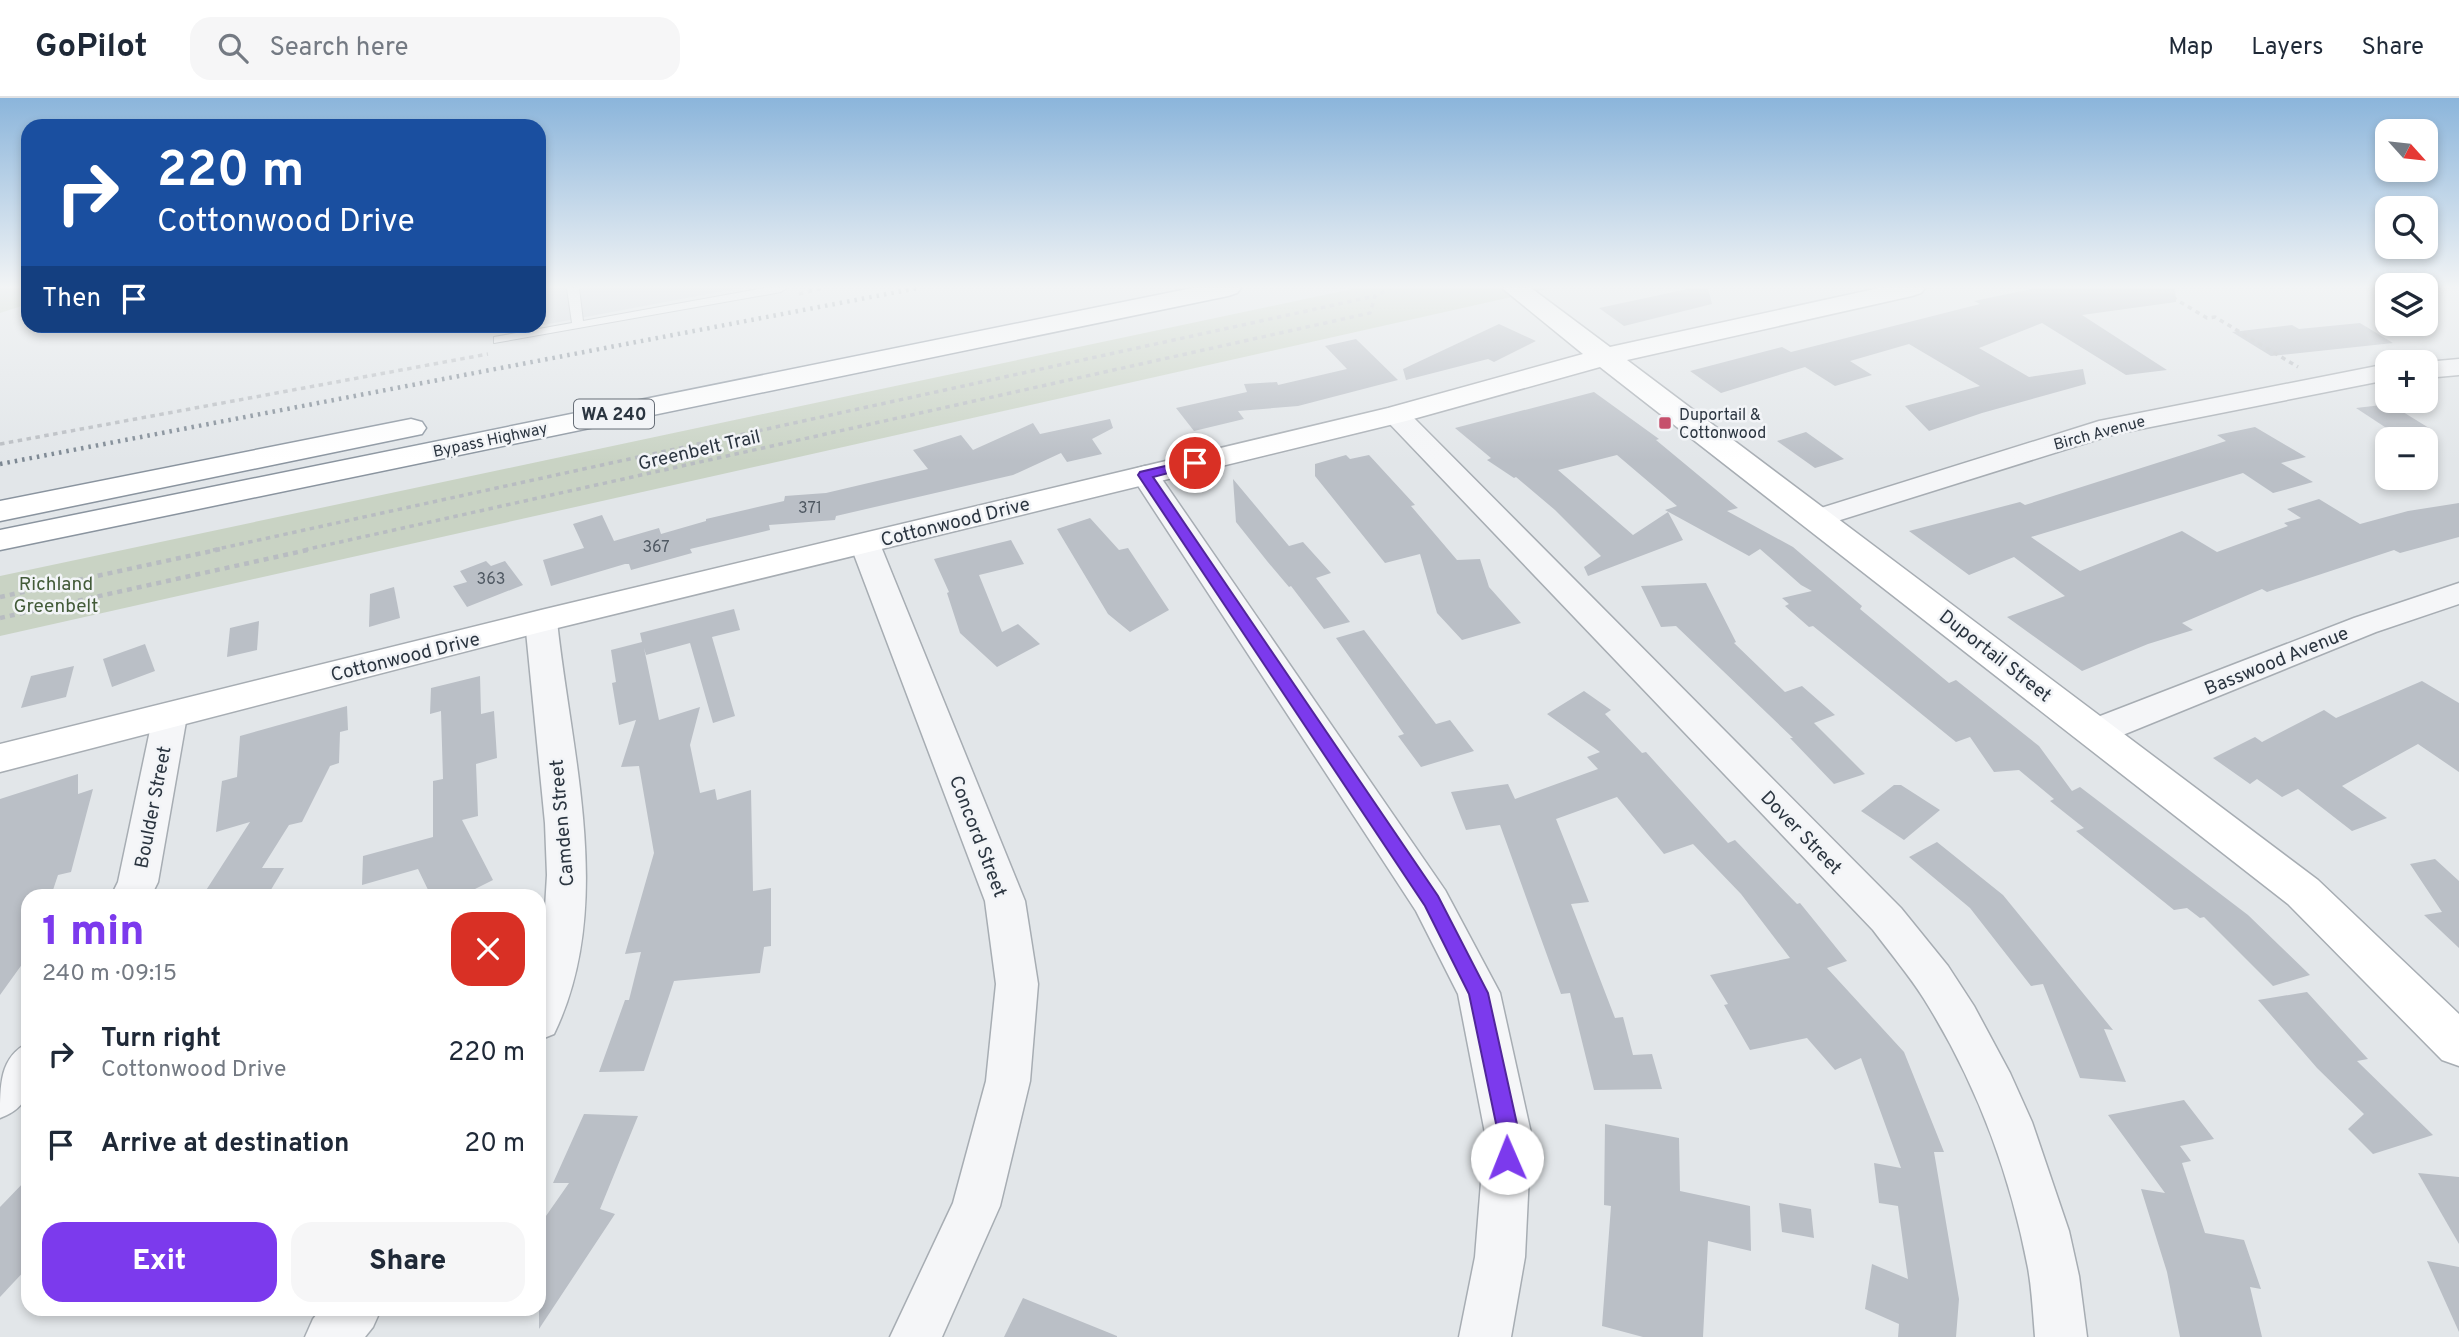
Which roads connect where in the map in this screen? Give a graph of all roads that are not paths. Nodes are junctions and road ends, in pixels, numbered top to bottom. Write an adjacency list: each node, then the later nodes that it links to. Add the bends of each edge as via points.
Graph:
1 (825, 346): 11 (main road, Bypass Highway / WA 240)
2 (946, 346): 13 (main road, Bypass Highway / WA 240)
3 (1593, 346): 5 (main road, Duportail Street)
4 (1653, 346): 5 (main road, Cottonwood Drive)
5 (1607, 356): 9 (main road, Cottonwood Drive); 12 (main road, Duportail Street)
6 (2459, 367): 7 (street)
7 (2438, 369)
8 (2375, 374): 12 (street, Birch Avenue, via 2109,427)
9 (1396, 415): 10 (main road, Cottonwood Drive); 29 (street, Dover Street, via 1887,919 1938,986 1976,1051 2012,1129 2053,1269)
10 (1145, 475): 14 (main road, Cottonwood Drive); 28 (street, via 1431,901 1479,993 1508,1133 1500,1257)
11 (0, 511)
12 (1818, 518): 18 (main road, Duportail Street)
13 (0, 540)
14 (865, 544): 16 (main road, Cottonwood Drive); 27 (street, Concord Street, via 1005,901 1017,984 1008,1081 976,1206)
15 (2459, 593): 18 (street, Basswood Avenue, via 2365,625)
16 (541, 621): 17 (main road, Cottonwood Drive); 21 (street, Camden Street, via 568,875 565,932)
17 (170, 716): 19 (main road, Cottonwood Drive); 20 (street, Boulder Street)
18 (2095, 732): 22 (main road, Duportail Street, via 2303,892)
19 (0, 758)
20 (134, 889)
21 (546, 1005)
22 (2459, 1044)
23 (21, 1072): 24 (street)
24 (0, 1098)
25 (349, 1316): 26 (street)
26 (331, 1337)
27 (916, 1337)
28 (1485, 1337)
29 (2061, 1337)

